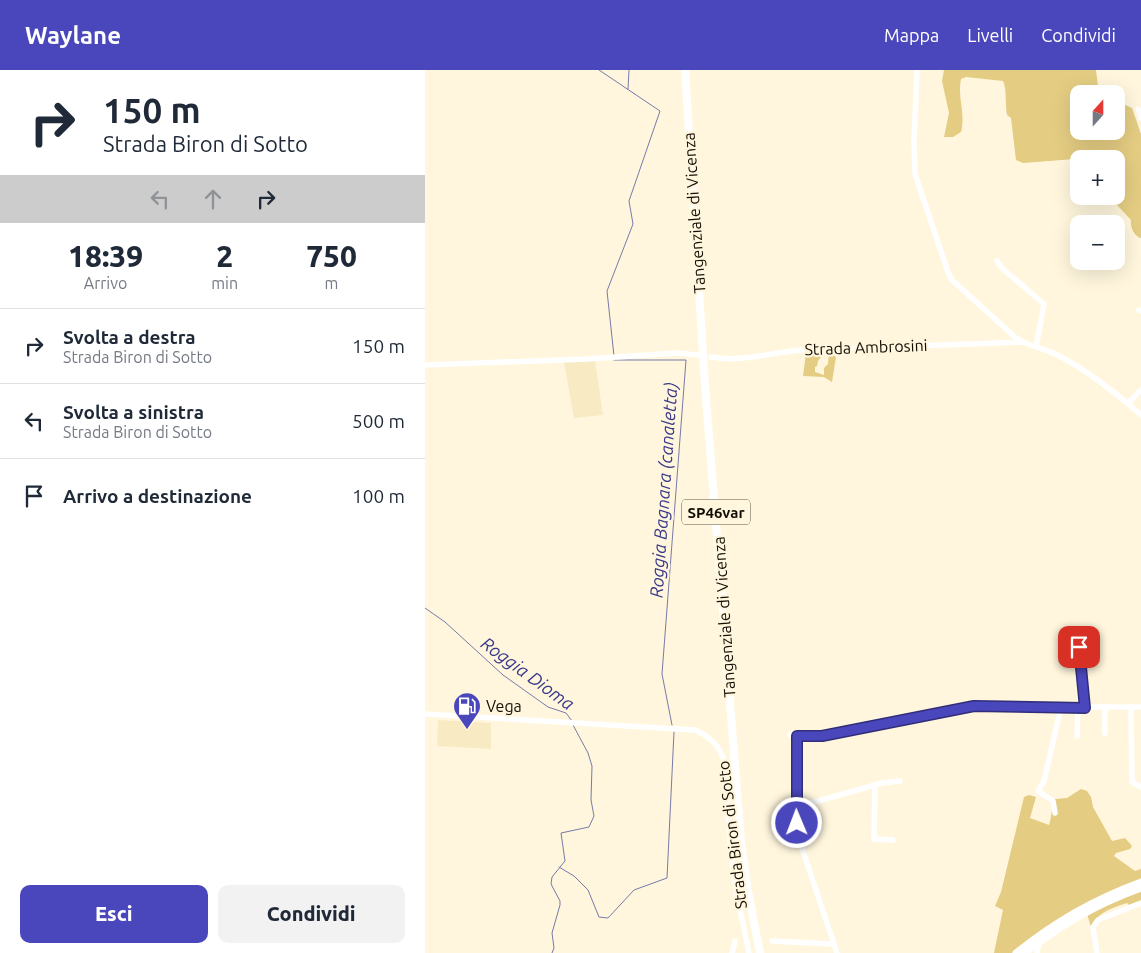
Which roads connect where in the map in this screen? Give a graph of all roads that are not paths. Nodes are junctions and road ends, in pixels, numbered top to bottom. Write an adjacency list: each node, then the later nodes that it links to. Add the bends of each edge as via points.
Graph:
1 (685, 70): 38 (highway, Tangenziale di Vicenza / SP46var, via 704,375 741,842)
2 (917, 70): 6 (street, via 915,174 948,272 952,280)
3 (1138, 109): 4 (street)
4 (1141, 118)
5 (997, 261): 7 (street, via 1044,304)
6 (1022, 342): 7 (street); 9 (street, Strada Ambrosini, via 793,350 734,360)
7 (1036, 346): 12 (street, via 1086,372)
8 (698, 355): 10 (street, via 676,352)
9 (711, 357)
10 (425, 365)
11 (1141, 390): 12 (street)
12 (1128, 403): 13 (street)
13 (1141, 415)
14 (1079, 647): 16 (street)
15 (1061, 707): 16 (street); 26 (street, via 974,706 822,736 793,736); 27 (street, via 1044,780 1038,791 1053,801)
16 (1082, 707): 17 (street); 22 (street)
17 (1105, 708): 19 (street); 21 (street)
18 (1141, 708): 19 (street)
19 (1131, 709): 25 (street, via 1132,782)
20 (425, 714): 37 (street, Strada Biron di Sotto, via 695,730 712,739 724,760 731,853)
21 (1105, 734)
22 (1077, 736)
23 (900, 781): 24 (street)
24 (875, 785): 26 (street); 28 (street, via 874,839)
25 (1141, 787)
26 (797, 807): 35 (street, via 799,839)
27 (1055, 813)
28 (893, 840)
29 (1141, 882): 40 (main road, via 1080,908)
30 (1141, 888): 34 (main road, via 1083,913)
31 (1141, 903): 43 (street, via 1098,920 1093,927)
32 (735, 941): 36 (street)
33 (772, 941): 35 (street)
34 (1039, 942): 41 (main road); 42 (street)
35 (833, 944): 39 (street)
36 (732, 953)
37 (749, 953)
38 (760, 953)
39 (837, 953)
40 (1016, 953)
41 (1025, 953)
42 (1037, 953)
43 (1097, 953)

